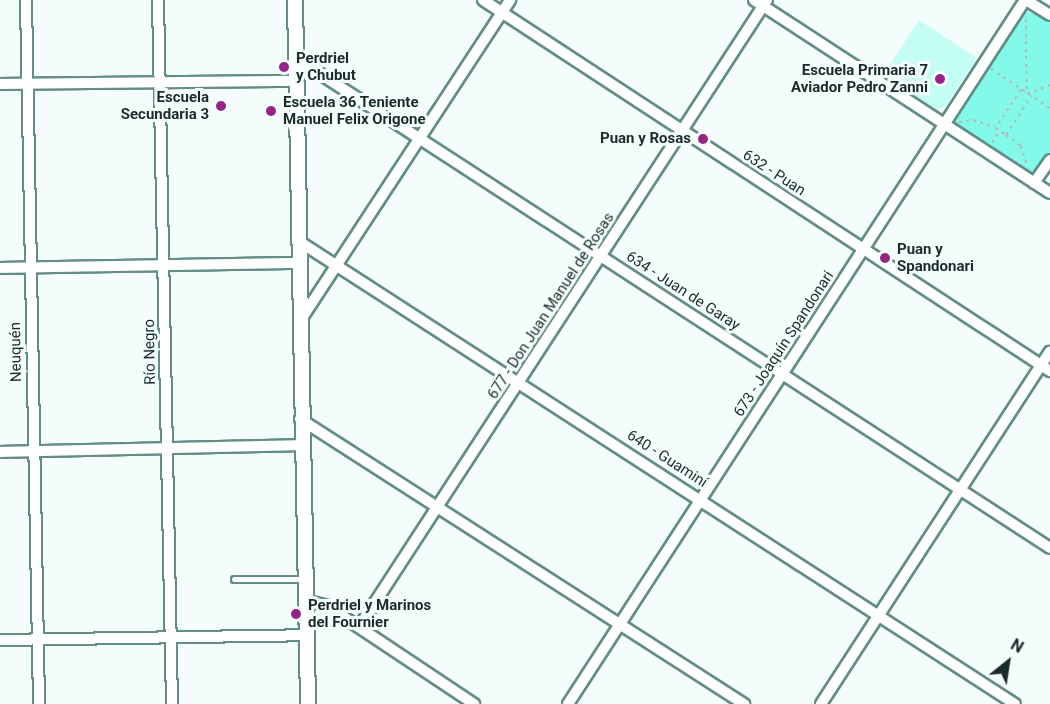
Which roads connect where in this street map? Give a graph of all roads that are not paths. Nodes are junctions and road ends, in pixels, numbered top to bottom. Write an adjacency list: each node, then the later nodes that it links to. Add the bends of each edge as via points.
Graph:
1 (26, 0): 14 (street, Neuquén)
2 (158, 0): 12 (street, Río Negro)
3 (295, 0): 10 (main road)
4 (483, 0): 8 (street, 632 - Puan)
5 (510, 0): 8 (street)
6 (1025, 0): 9 (street); 15 (street, 673 - Joaquín Spandonari)
7 (762, 2): 15 (street); 16 (street, 677 - Don Juan Manuel de Rosas)
8 (502, 13): 16 (street, 632 - Puan); 17 (street)
9 (1050, 15)
10 (296, 64): 11 (main road); 17 (street, 634 - Juan de Garay)
11 (296, 81): 12 (street); 21 (main road)
12 (159, 83): 14 (street); 26 (street, Río Negro)
13 (0, 84): 14 (street)
14 (27, 84): 27 (street, Neuquén)
15 (944, 125): 19 (street); 22 (street, 673 - Joaquín Spandonari)
16 (682, 130): 22 (street, 632 - Puan); 23 (street, 677 - Don Juan Manuel de Rosas)
17 (420, 138): 23 (street, 634 - Juan de Garay); 24 (street)
18 (1050, 160): 19 (street)
19 (1034, 183): 20 (street)
20 (1050, 194)
21 (300, 242): 24 (street, 640 - Guaminí); 25 (main road)
22 (863, 249): 31 (street, 632 - Puan); 32 (street, 673 - Joaquín Spandonari)
23 (601, 256): 32 (street, 634 - Juan de Garay); 33 (street, 677 - Don Juan Manuel de Rosas)
24 (338, 262): 29 (street); 33 (street, 640 - Guaminí)
25 (300, 263): 26 (street); 29 (main road)
26 (163, 266): 27 (street); 36 (street, Río Negro)
27 (29, 267): 28 (street); 38 (street, Neuquén)
28 (0, 268)
29 (300, 321): 34 (main road)
30 (1050, 352): 31 (street)
31 (1046, 368): 39 (street)
32 (782, 374): 39 (street, 634 - Juan de Garay); 40 (street, 673 - Joaquín Spandonari)
33 (520, 381): 40 (street, 640 - Guaminí); 41 (street, 677 - Don Juan Manuel de Rosas)
34 (300, 419): 35 (main road); 41 (street)
35 (301, 445): 36 (street); 44 (main road)
36 (167, 448): 38 (street); 50 (street, Río Negro)
37 (0, 452): 38 (street)
38 (33, 452): 51 (street, Neuquén)
39 (961, 490): 42 (street, 634 - Juan de Garay); 46 (street)
40 (701, 499): 46 (street, 640 - Guaminí); 47 (street, 673 - Joaquín Spandonari)
41 (438, 504): 47 (street); 48 (street, 677 - Don Juan Manuel de Rosas)
42 (1050, 548)
43 (234, 579): 44 (lane)
44 (304, 579): 45 (main road)
45 (304, 600): 48 (street, via 327,606); 49 (main road)
46 (879, 616): 59 (street); 60 (street, 640 - Guaminí)
47 (621, 623): 57 (street, 673 - Joaquín Spandonari); 58 (street)
48 (359, 627): 56 (street)
49 (306, 635): 50 (street); 55 (main road)
50 (170, 636): 51 (street); 54 (street, Río Negro)
51 (38, 639): 52 (street); 53 (street, Neuquén)
52 (0, 640)
53 (39, 704)
54 (172, 704)
55 (308, 704)
56 (474, 704)
57 (568, 704)
58 (744, 704)
59 (821, 704)
60 (1015, 704)

